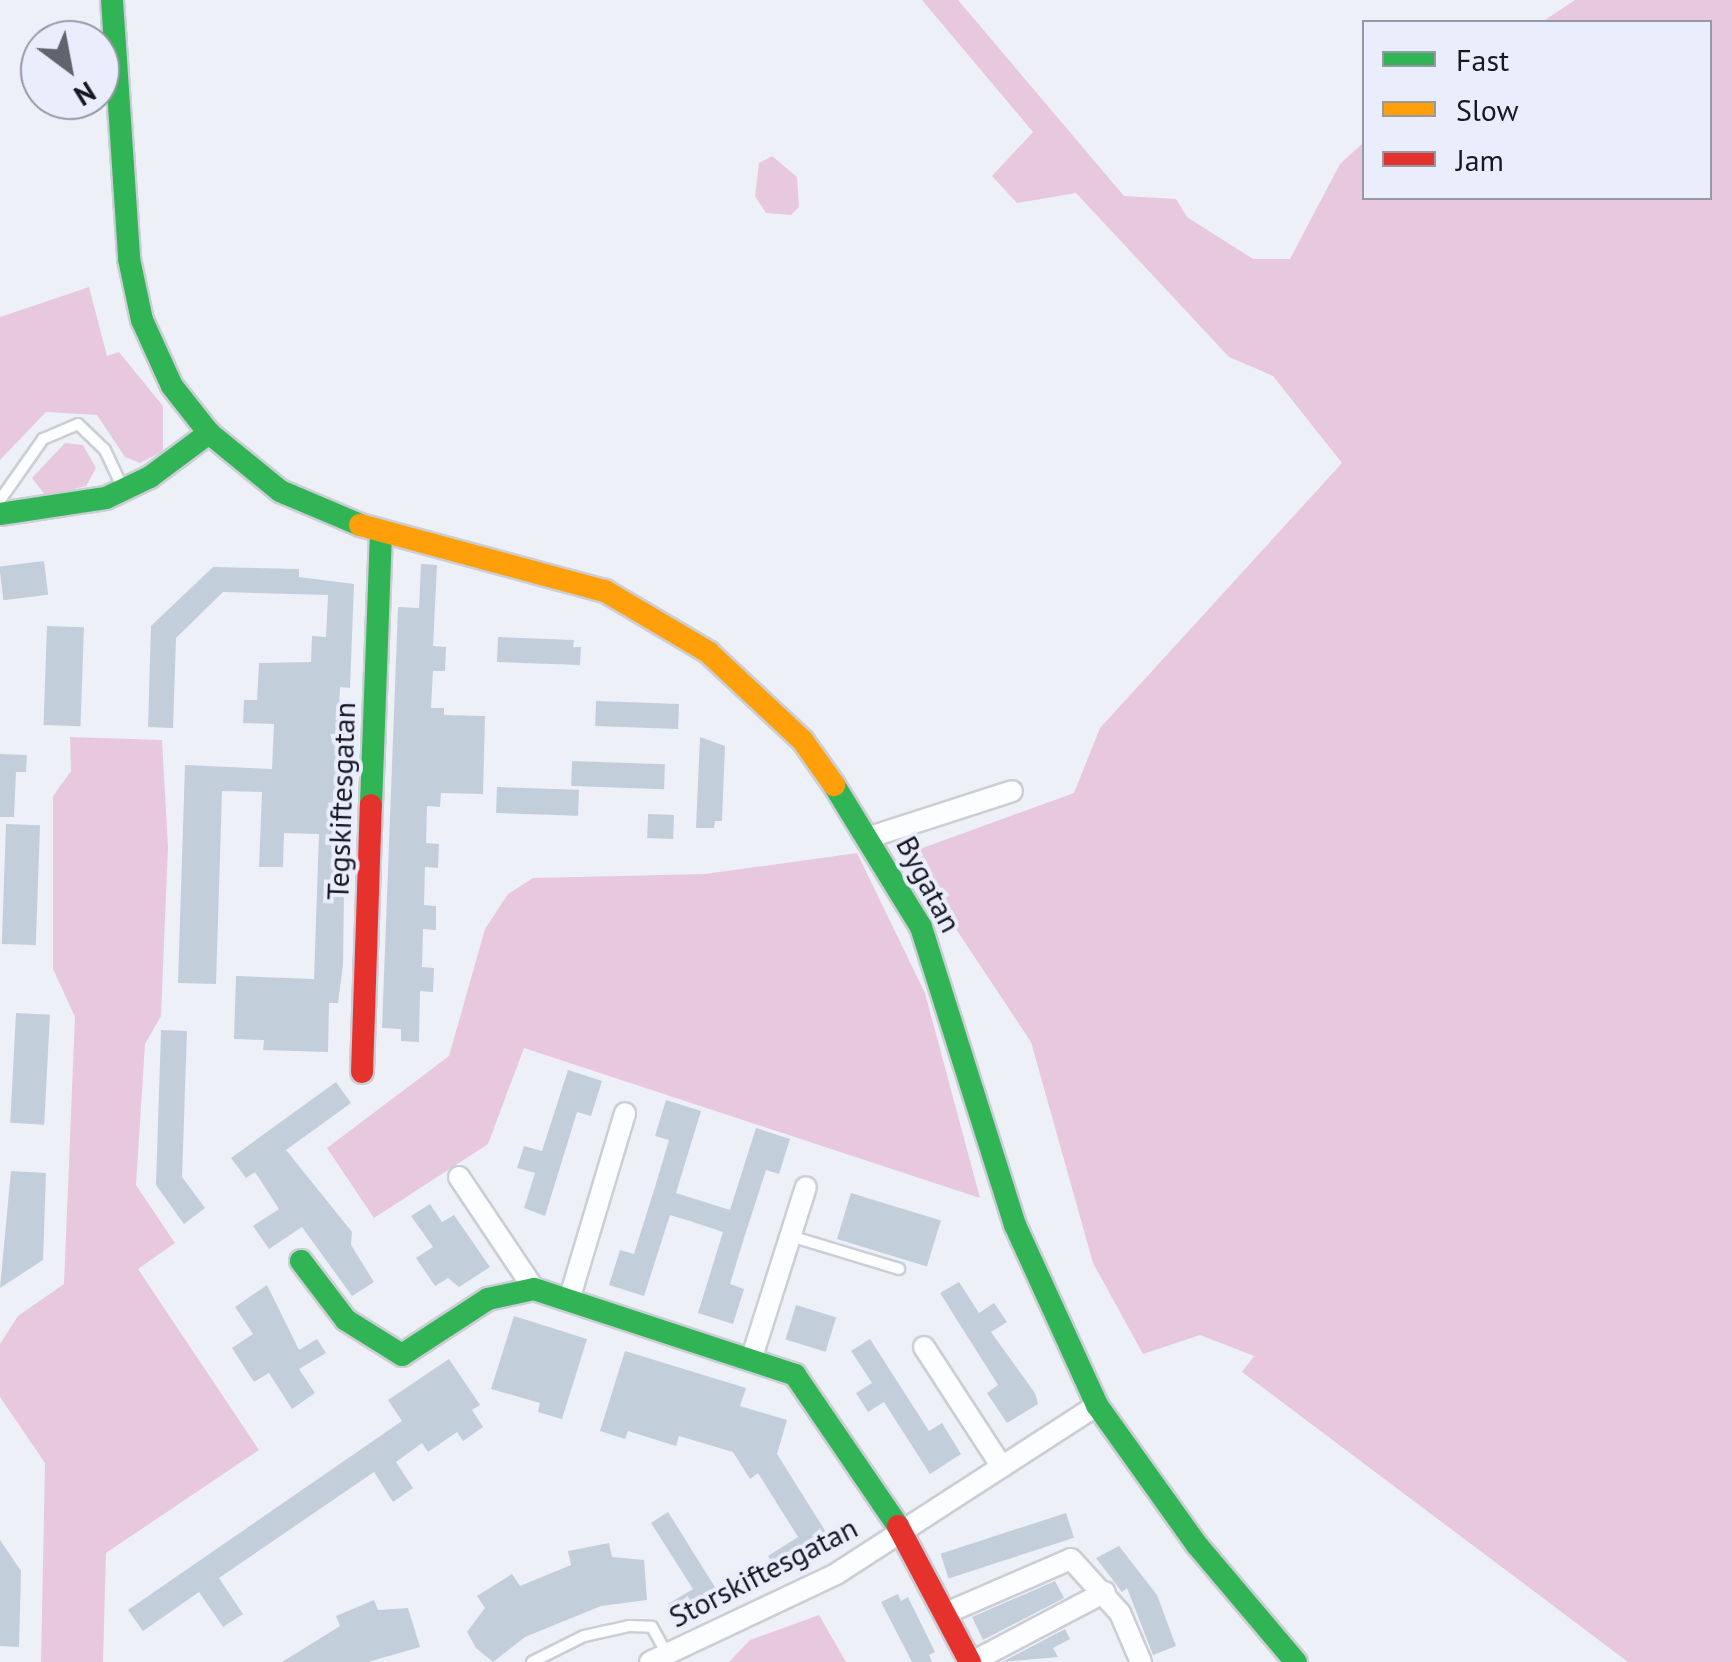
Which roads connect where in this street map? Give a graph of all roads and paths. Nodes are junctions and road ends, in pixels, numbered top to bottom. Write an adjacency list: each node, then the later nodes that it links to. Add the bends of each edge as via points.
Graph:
1 (112, 0): 2 (street, Bygatan, via 134,290 155,354)
2 (209, 433): 3 (street); 6 (street, Bygatan, via 280,492)
3 (124, 491): 4 (lane, via 105,450 78,424 43,439); 5 (street, via 77,508)
4 (0, 500)
5 (0, 514)
6 (381, 532): 8 (street, Bygatan, via 506,560 605,591 658,617 757,692 804,741); 9 (street, Tegskiftesgatan)
7 (1012, 791): 8 (street)
8 (870, 836): 20 (street, Bygatan, via 937,966 1014,1225)
9 (362, 1072)
10 (625, 1114): 17 (street)
11 (460, 1177): 16 (street)
12 (806, 1187): 13 (street)
13 (790, 1236): 15 (lane); 19 (street)
14 (300, 1261): 16 (street, via 346,1320 402,1354 488,1299)
15 (898, 1270)
16 (534, 1289): 17 (street, Storskiftesgatan)
17 (569, 1300): 19 (street, Storskiftesgatan)
18 (924, 1347): 21 (street)
19 (752, 1357): 22 (street, Storskiftesgatan, via 802,1380)
20 (1097, 1406): 21 (street, Storskiftesgatan); 29 (street, Bygatan, via 1197,1545)
21 (1002, 1467): 22 (street, Storskiftesgatan)
22 (902, 1532): 24 (street, Storskiftesgatan); 25 (street, Storskiftesgatan, via 825,1580)
23 (1105, 1592): 24 (street, via 1080,1563 1062,1558); 27 (street, Storskiftesgatan); 28 (street)
24 (944, 1614): 27 (street, Storskiftesgatan)
25 (659, 1658): 26 (lane, via 652,1628 630,1626 584,1636)
26 (532, 1662)
27 (971, 1662)
28 (1142, 1662)
29 (1296, 1662)

